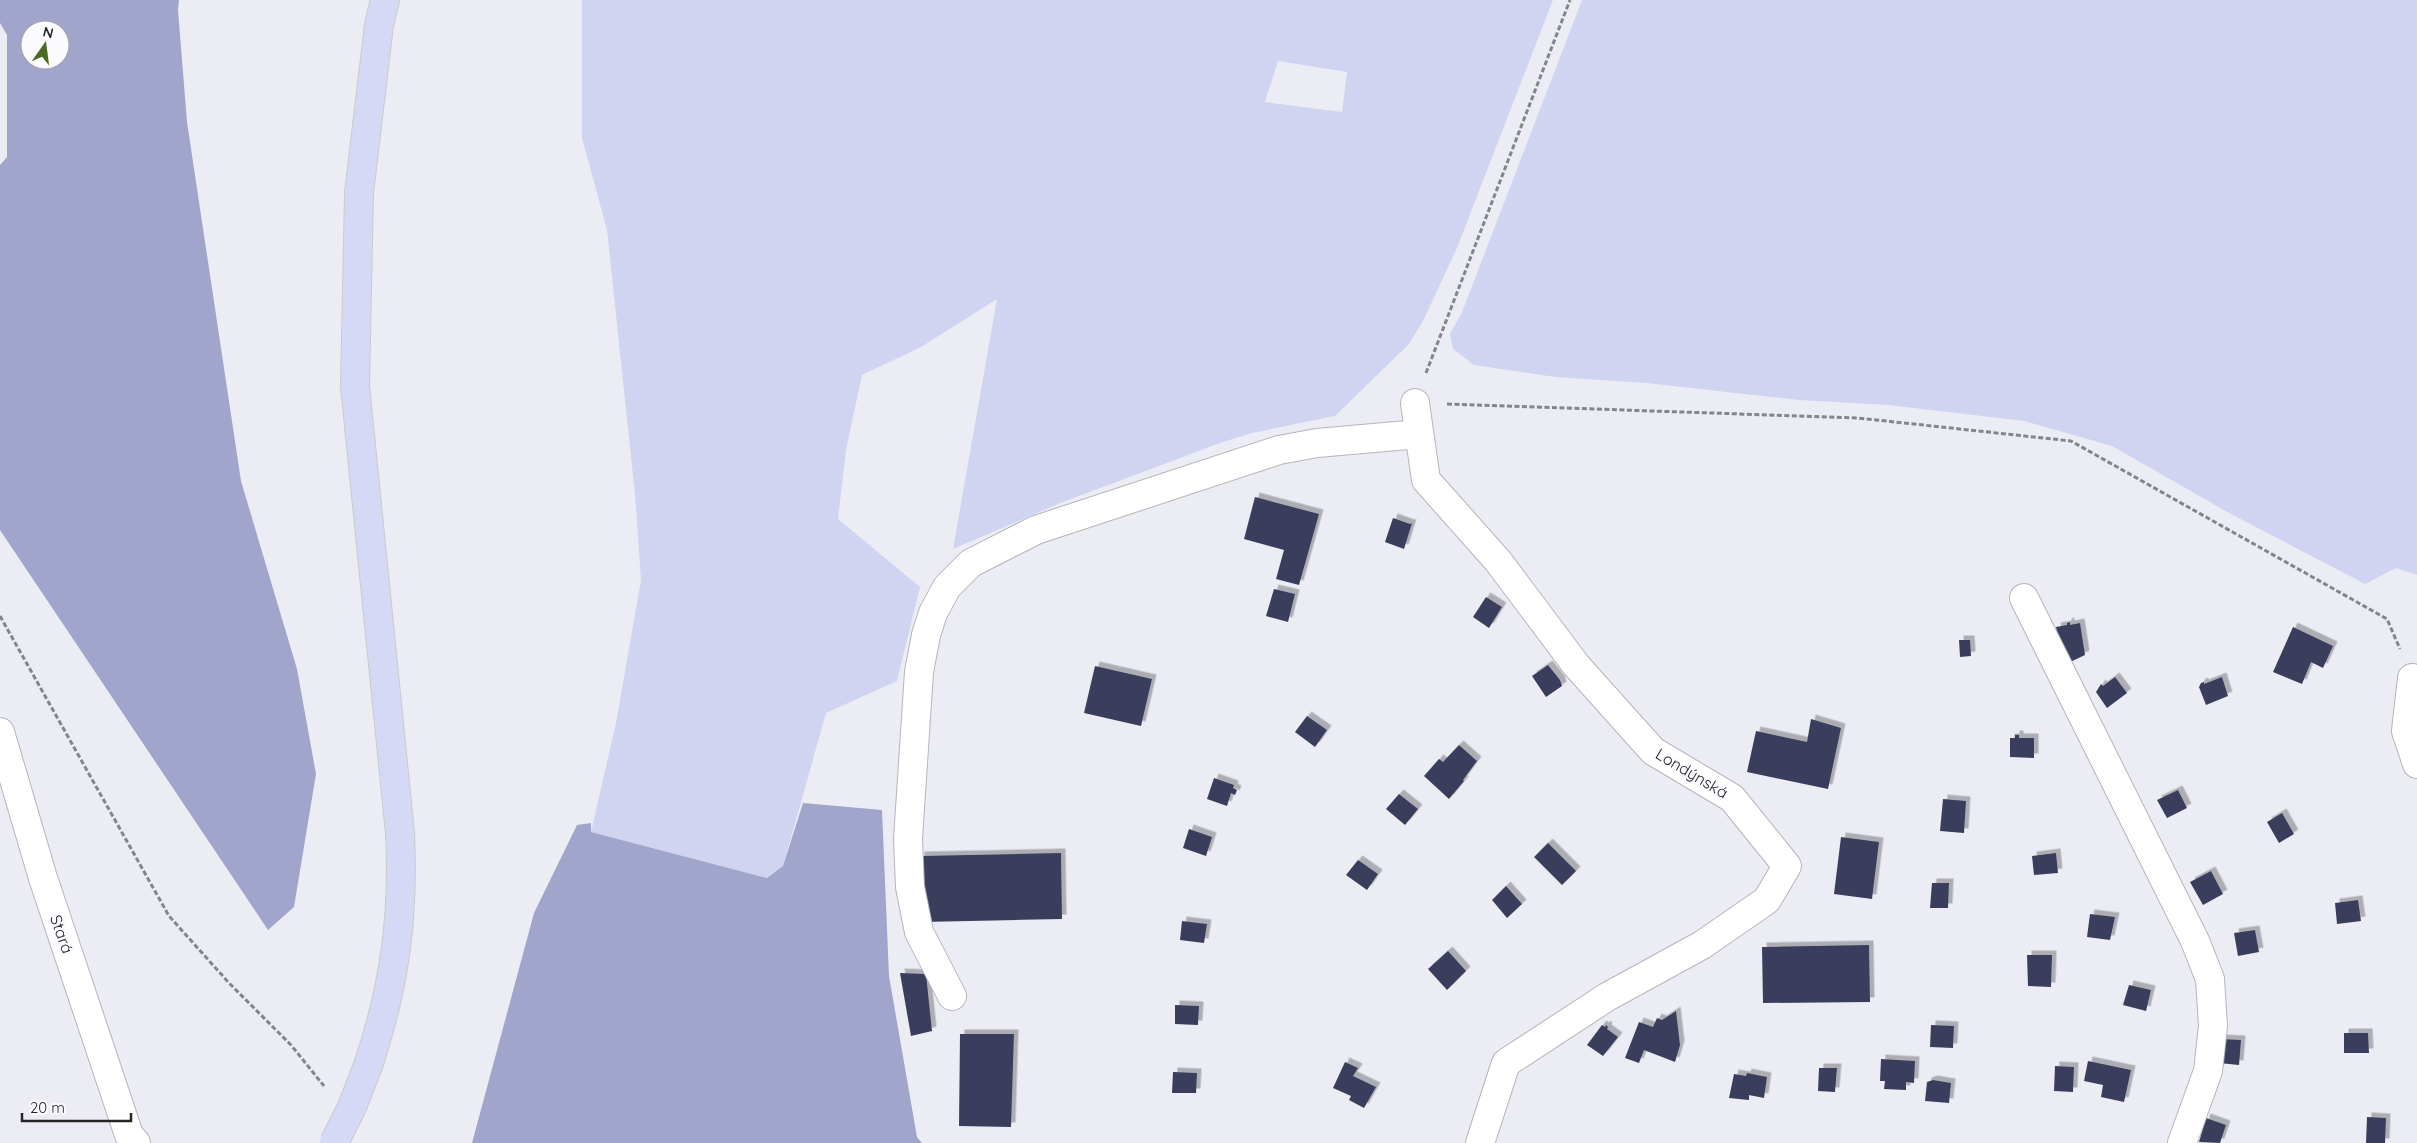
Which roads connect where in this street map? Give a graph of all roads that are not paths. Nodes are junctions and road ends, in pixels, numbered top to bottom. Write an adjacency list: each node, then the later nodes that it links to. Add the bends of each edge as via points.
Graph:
1 (385, 0): 10 (main road, bridge, via 379,25 359,193 354,386 400,833 400,926 384,1019 352,1107)
2 (1415, 402): 3 (street, Londýnská)
3 (1419, 434): 8 (street, via 1317,443 1270,453 1036,530 971,563 947,587 933,613 919,672 908,839 910,887 919,932); 11 (street, Londýnská, via 1426,480 1498,561 1576,666 1653,751 1732,798 1787,866 1767,900 1702,945 1607,997 1506,1063)
4 (2024, 598): 12 (street, via 2196,941 2210,979 2214,1026 2208,1071)
5 (2412, 678): 7 (street, via 2406,731)
6 (0, 732): 9 (street, Stará, via 43,878)
7 (2417, 764)
8 (952, 996)
9 (131, 1140)
10 (334, 1143)
11 (1480, 1143)
12 (2182, 1143)

